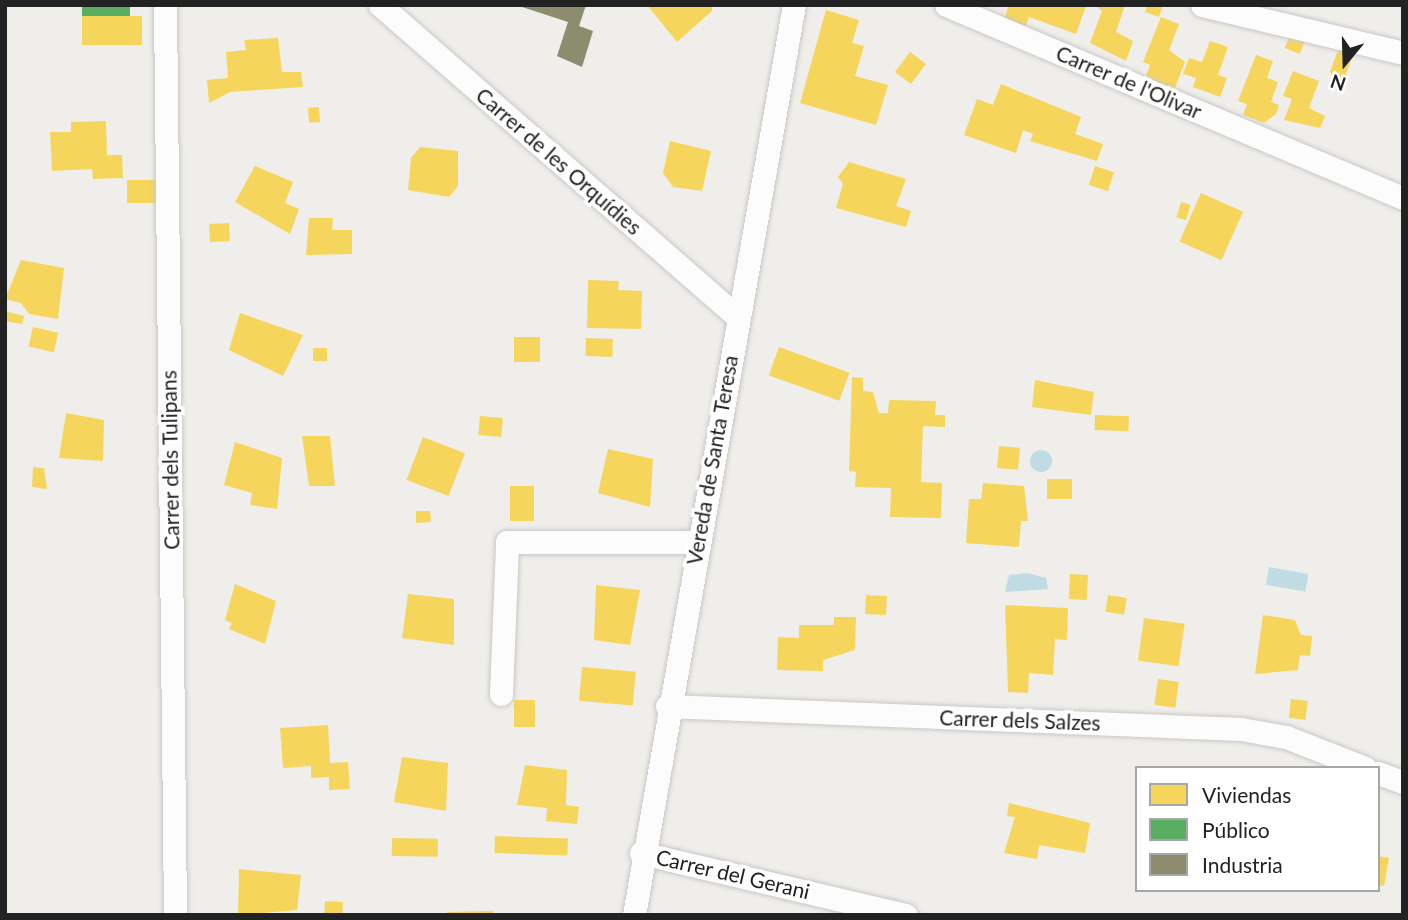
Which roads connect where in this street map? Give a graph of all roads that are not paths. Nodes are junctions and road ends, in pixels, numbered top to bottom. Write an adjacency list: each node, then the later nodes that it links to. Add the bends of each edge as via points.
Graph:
1 (165, 5): 17 (street, Carrer dels Tulipans)
2 (380, 5): 9 (street, Carrer de les Orquídies)
3 (794, 5): 9 (street, Vereda de Santa Teresa)
4 (946, 5): 6 (street, Carrer de l'Olivar)
5 (1202, 5): 7 (street)
6 (974, 11): 8 (street, Carrer de l'Olivar)
7 (1403, 53)
8 (1403, 198)
9 (738, 317): 10 (street, Vereda de Santa Teresa)
10 (697, 542): 11 (street, via 507,542); 12 (street, Vereda de Santa Teresa)
11 (501, 694)
12 (667, 706): 13 (street, Carrer dels Salzes, via 1241,729 1286,737); 16 (street, Vereda de Santa Teresa)
13 (1360, 766)
14 (1380, 774): 15 (street)
15 (1403, 782)
16 (641, 853): 18 (street, Vereda de Santa Teresa); 19 (street, Carrer del Gerani)
17 (175, 915)
18 (634, 915)
19 (906, 915)

